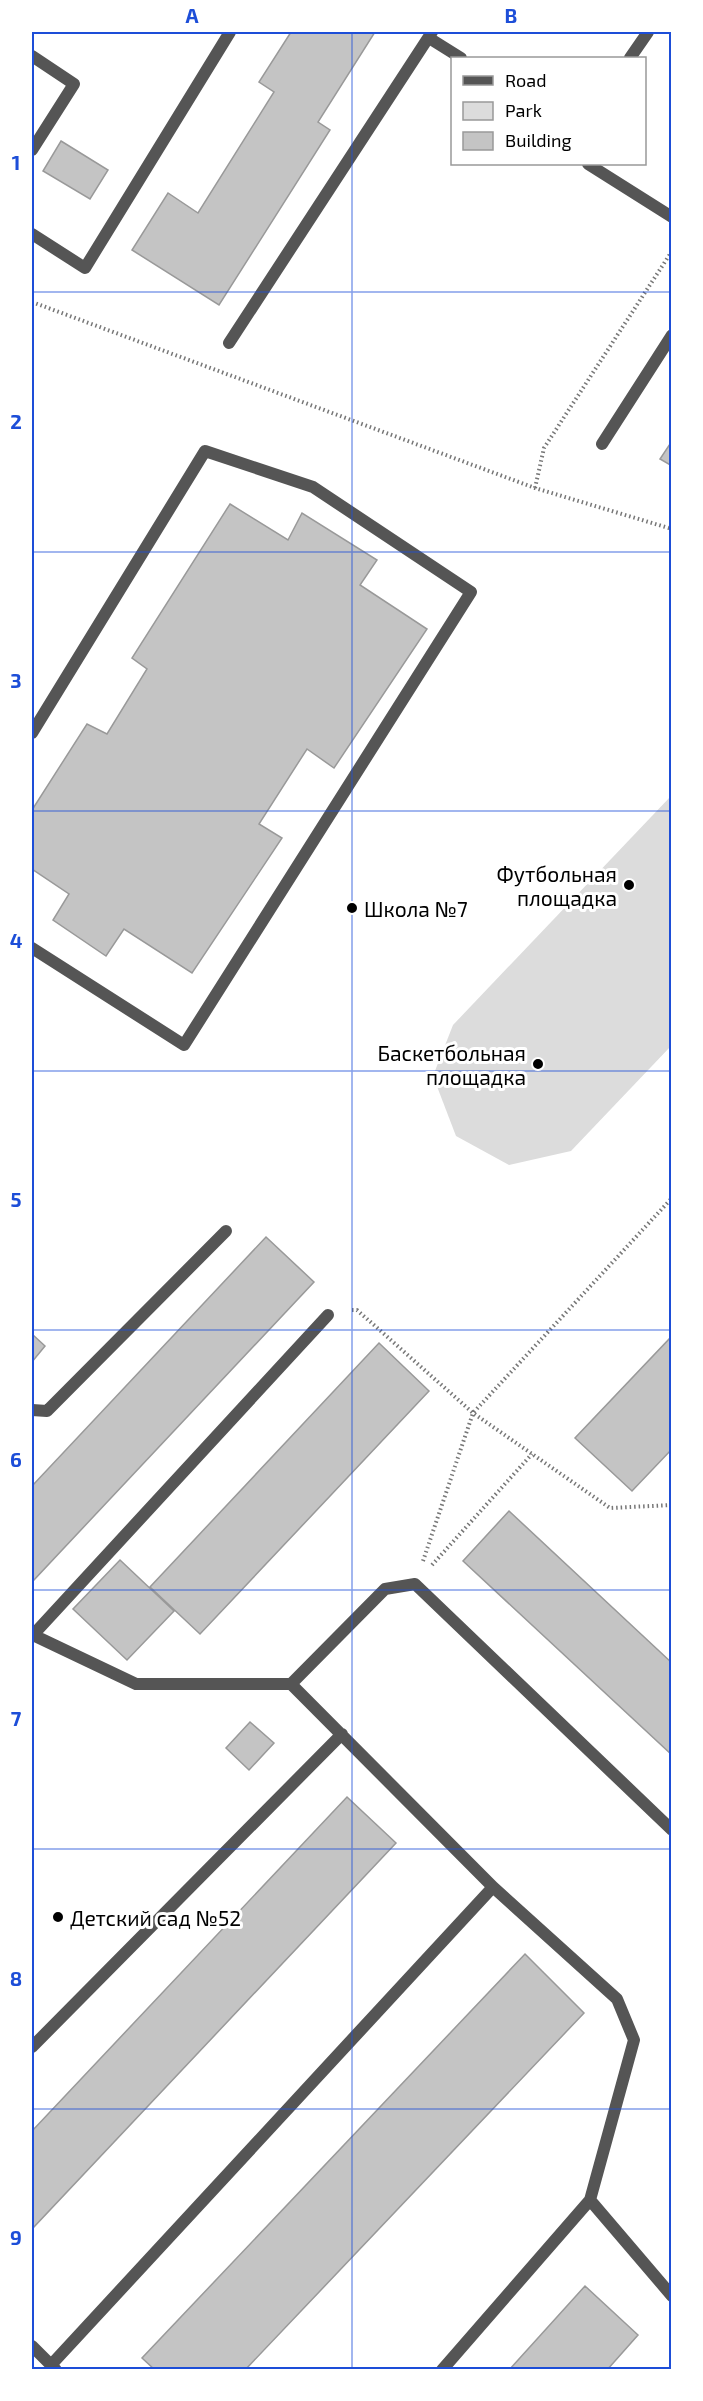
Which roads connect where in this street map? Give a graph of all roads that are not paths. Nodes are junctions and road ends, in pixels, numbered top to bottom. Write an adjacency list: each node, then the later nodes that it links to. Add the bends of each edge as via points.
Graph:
1 (230, 32): 10 (street, via 85,268)
2 (648, 32): 6 (street)
3 (430, 35): 5 (street); 12 (street)
4 (32, 56): 7 (street, via 74,84)
5 (460, 57)
6 (631, 57)
7 (32, 150)
8 (590, 165): 9 (street)
9 (672, 217)
10 (32, 234)
11 (672, 335): 13 (street)
12 (229, 343)
13 (602, 444)
14 (32, 733): 15 (street, via 205,451 313,487 471,592 184,1045)
15 (32, 948)
16 (226, 1232): 18 (street, via 47,1411)
17 (328, 1314): 19 (street)
18 (32, 1410)
19 (32, 1635): 20 (street, via 136,1684)
20 (291, 1684): 21 (street); 22 (street, via 385,1589 415,1584)
21 (342, 1734): 23 (street); 24 (street)
22 (672, 1830)
23 (493, 1887): 25 (street, via 616,1999 634,2040); 28 (street)
24 (32, 2047)
25 (590, 2200): 26 (street); 29 (street)
26 (672, 2296)
27 (32, 2346): 28 (street)
28 (54, 2367)
29 (442, 2370)

